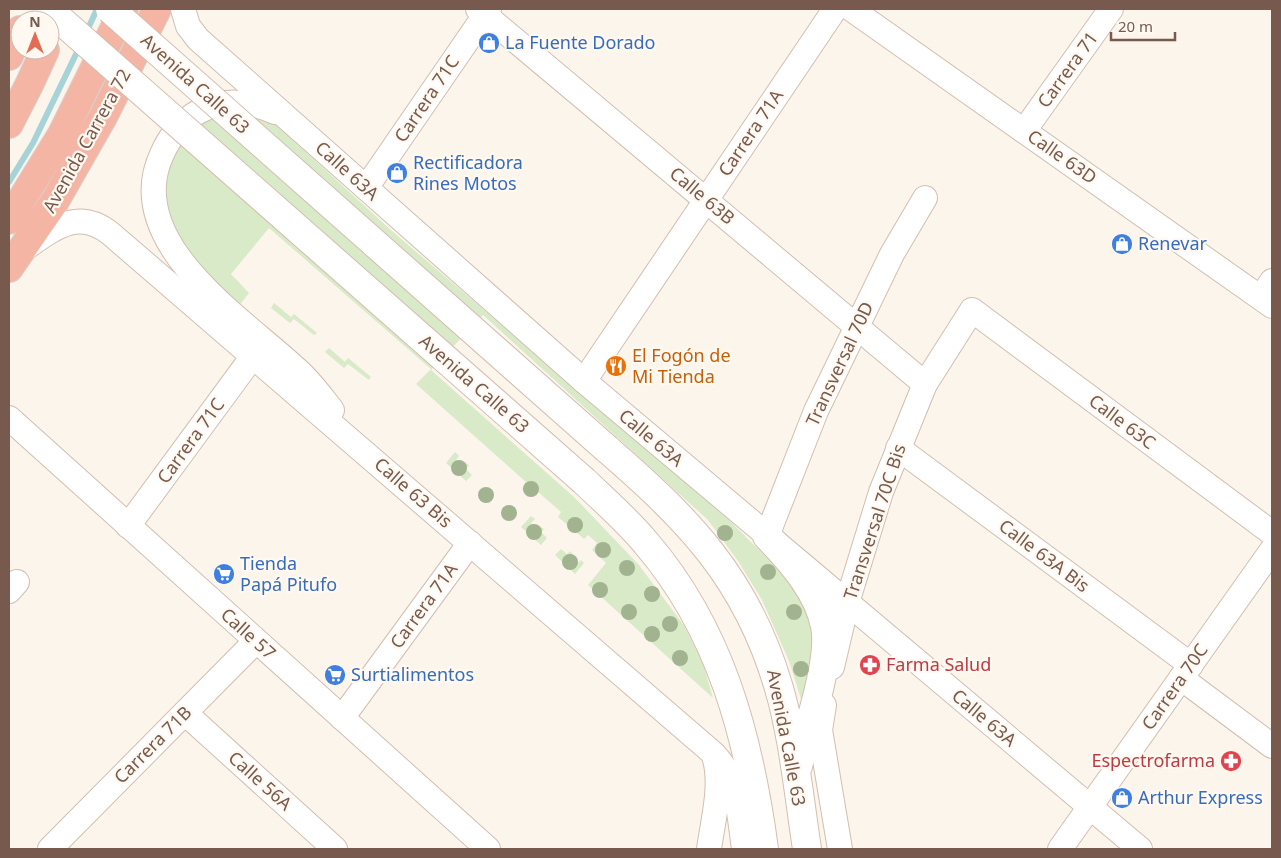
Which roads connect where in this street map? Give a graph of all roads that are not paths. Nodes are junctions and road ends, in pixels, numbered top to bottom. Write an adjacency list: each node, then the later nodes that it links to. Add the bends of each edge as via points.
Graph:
1 (48, 9): 50 (main road, Avenida Calle 63, bridge, via 584,481 646,543 697,616 718,660 741,725 757,795)
2 (110, 9): 43 (main road, Avenida Calle 63, bridge, via 608,449 701,539 720,563 756,626 779,686)
3 (124, 9): 15 (highway, Avenida Carrera 72)
4 (157, 9): 11 (highway, Avenida Carrera 72)
5 (183, 9): 12 (street, Calle 63A, via 188,26 198,39)
6 (834, 9): 18 (street, Carrera 71A)
7 (851, 9): 14 (street, Calle 63D)
8 (1111, 9): 14 (street, Carrera 71)
9 (484, 11): 16 (street, Carrera 71C); 18 (street, Calle 63B)
10 (39, 60): 13 (highway)
11 (104, 115): 15 (highway); 19 (highway, Avenida Carrera 72)
12 (285, 117): 16 (street, Calle 63A); 30 (street, via 263,106 229,102 208,106 190,116 172,136 159,161 154,181 154,204 168,243 185,266 307,379)
13 (9, 124)
14 (1024, 131): 22 (street, Calle 63D)
15 (58, 141): 19 (highway); 20 (highway, Avenida Carrera 72)
16 (366, 188): 26 (street, Calle 63A)
17 (925, 198): 24 (street, Transversal 70D, via 892,254)
18 (706, 200): 24 (street, Calle 63B); 26 (street, Carrera 71A)
19 (55, 201): 21 (highway, Avenida Carrera 72)
20 (9, 220)
21 (15, 260): 25 (street, Calle 63 Bis, via 53,229 69,222 97,223)
22 (1268, 295)
23 (972, 310): 27 (street, Transversal 70C Bis); 32 (street, Calle 63C)
24 (857, 326): 27 (street, Calle 63B); 33 (street, Transversal 70D, via 816,411)
25 (253, 356): 30 (street, Calle 63 Bis); 31 (street, Carrera 71C)
26 (584, 381): 33 (street, Calle 63A)
27 (925, 384): 29 (street, Transversal 70C Bis)
28 (9, 418): 31 (street, Calle 57)
29 (898, 448): 36 (street, Transversal 70C Bis); 38 (street, Calle 63A Bis)
30 (368, 455): 34 (street, Calle 63 Bis)
31 (128, 526): 37 (street, Calle 57)
32 (1272, 534)
33 (767, 536): 36 (street, Calle 63A); 43 (main road, via 809,587 818,606 826,639 824,665)
34 (470, 543): 40 (street, Carrera 71A); 42 (street, Calle 63 Bis)
35 (1272, 550): 38 (street, Carrera 70C)
36 (847, 603): 44 (street, Calle 63A); 52 (street, Transversal 70C Bis, via 821,719 822,749)
37 (256, 641): 39 (street, Carrera 71B); 40 (street, Calle 57)
38 (1186, 672): 41 (street, Calle 63A Bis); 44 (street, Carrera 70C)
39 (185, 713): 45 (street, Carrera 71B); 46 (street, Calle 56A)
40 (342, 718): 47 (street, Calle 57)
41 (1272, 746)
42 (714, 754): 48 (street, via 717,784); 49 (street, Calle 63 Bis, via 726,768 735,788)
43 (796, 777): 51 (main road, Avenida Calle 63)
44 (1090, 806): 53 (street, Carrera 70C); 54 (street, Calle 63A)
45 (54, 848)
46 (335, 849)
47 (488, 849)
48 (709, 849)
49 (744, 849)
50 (764, 849)
51 (807, 849)
52 (840, 849)
53 (1060, 849)
54 (1140, 849)

